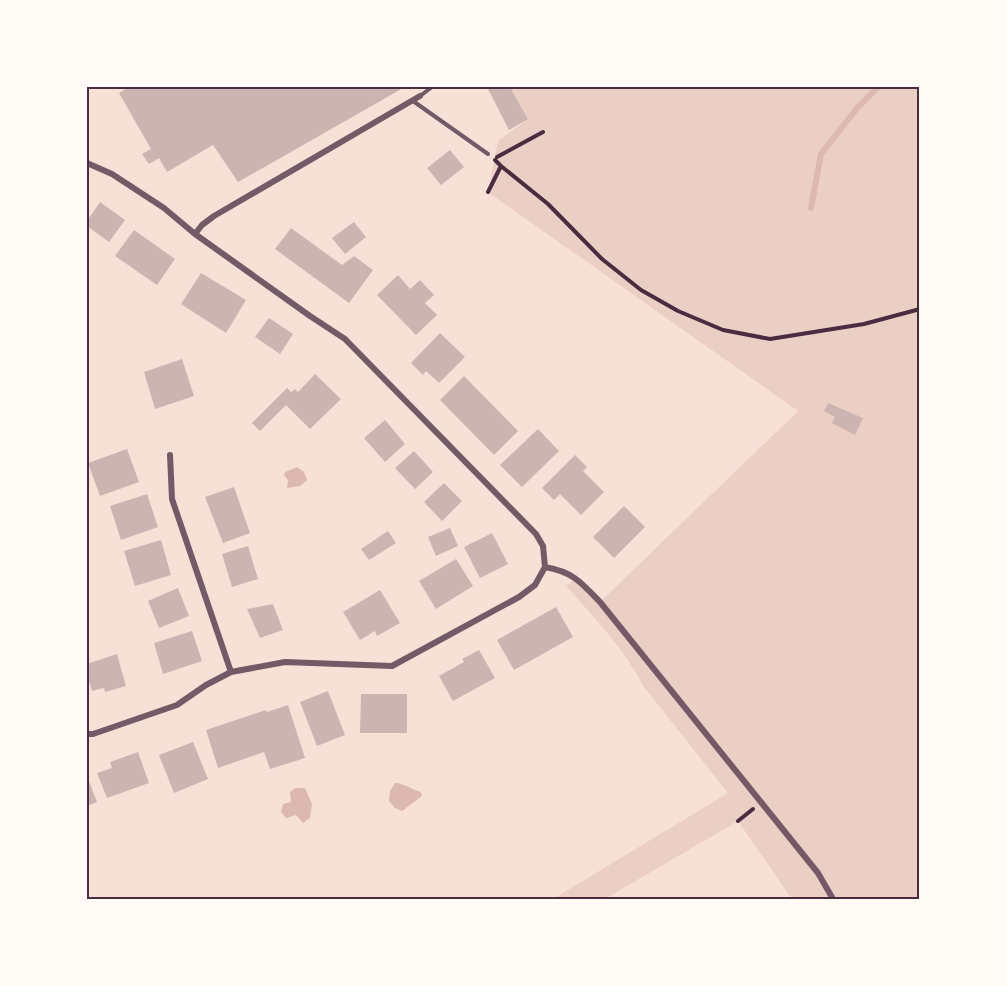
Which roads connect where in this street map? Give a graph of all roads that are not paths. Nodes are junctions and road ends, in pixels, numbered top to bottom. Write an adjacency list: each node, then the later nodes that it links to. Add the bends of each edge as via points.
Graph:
1 (432, 87): 2 (lane)
2 (420, 96): 3 (street)
3 (414, 101): 4 (lane); 6 (street, via 214,216)
4 (488, 154)
5 (87, 163): 6 (street, via 112,174 164,208)
6 (195, 234): 8 (street, via 345,339 536,534 543,546)
7 (170, 455): 9 (street, via 172,500)
8 (544, 567): 9 (street, via 535,585 519,597 392,666 285,662); 11 (street, via 578,578 600,602 818,873)
9 (231, 672): 10 (street, via 177,705)
10 (87, 734)
11 (833, 899)

